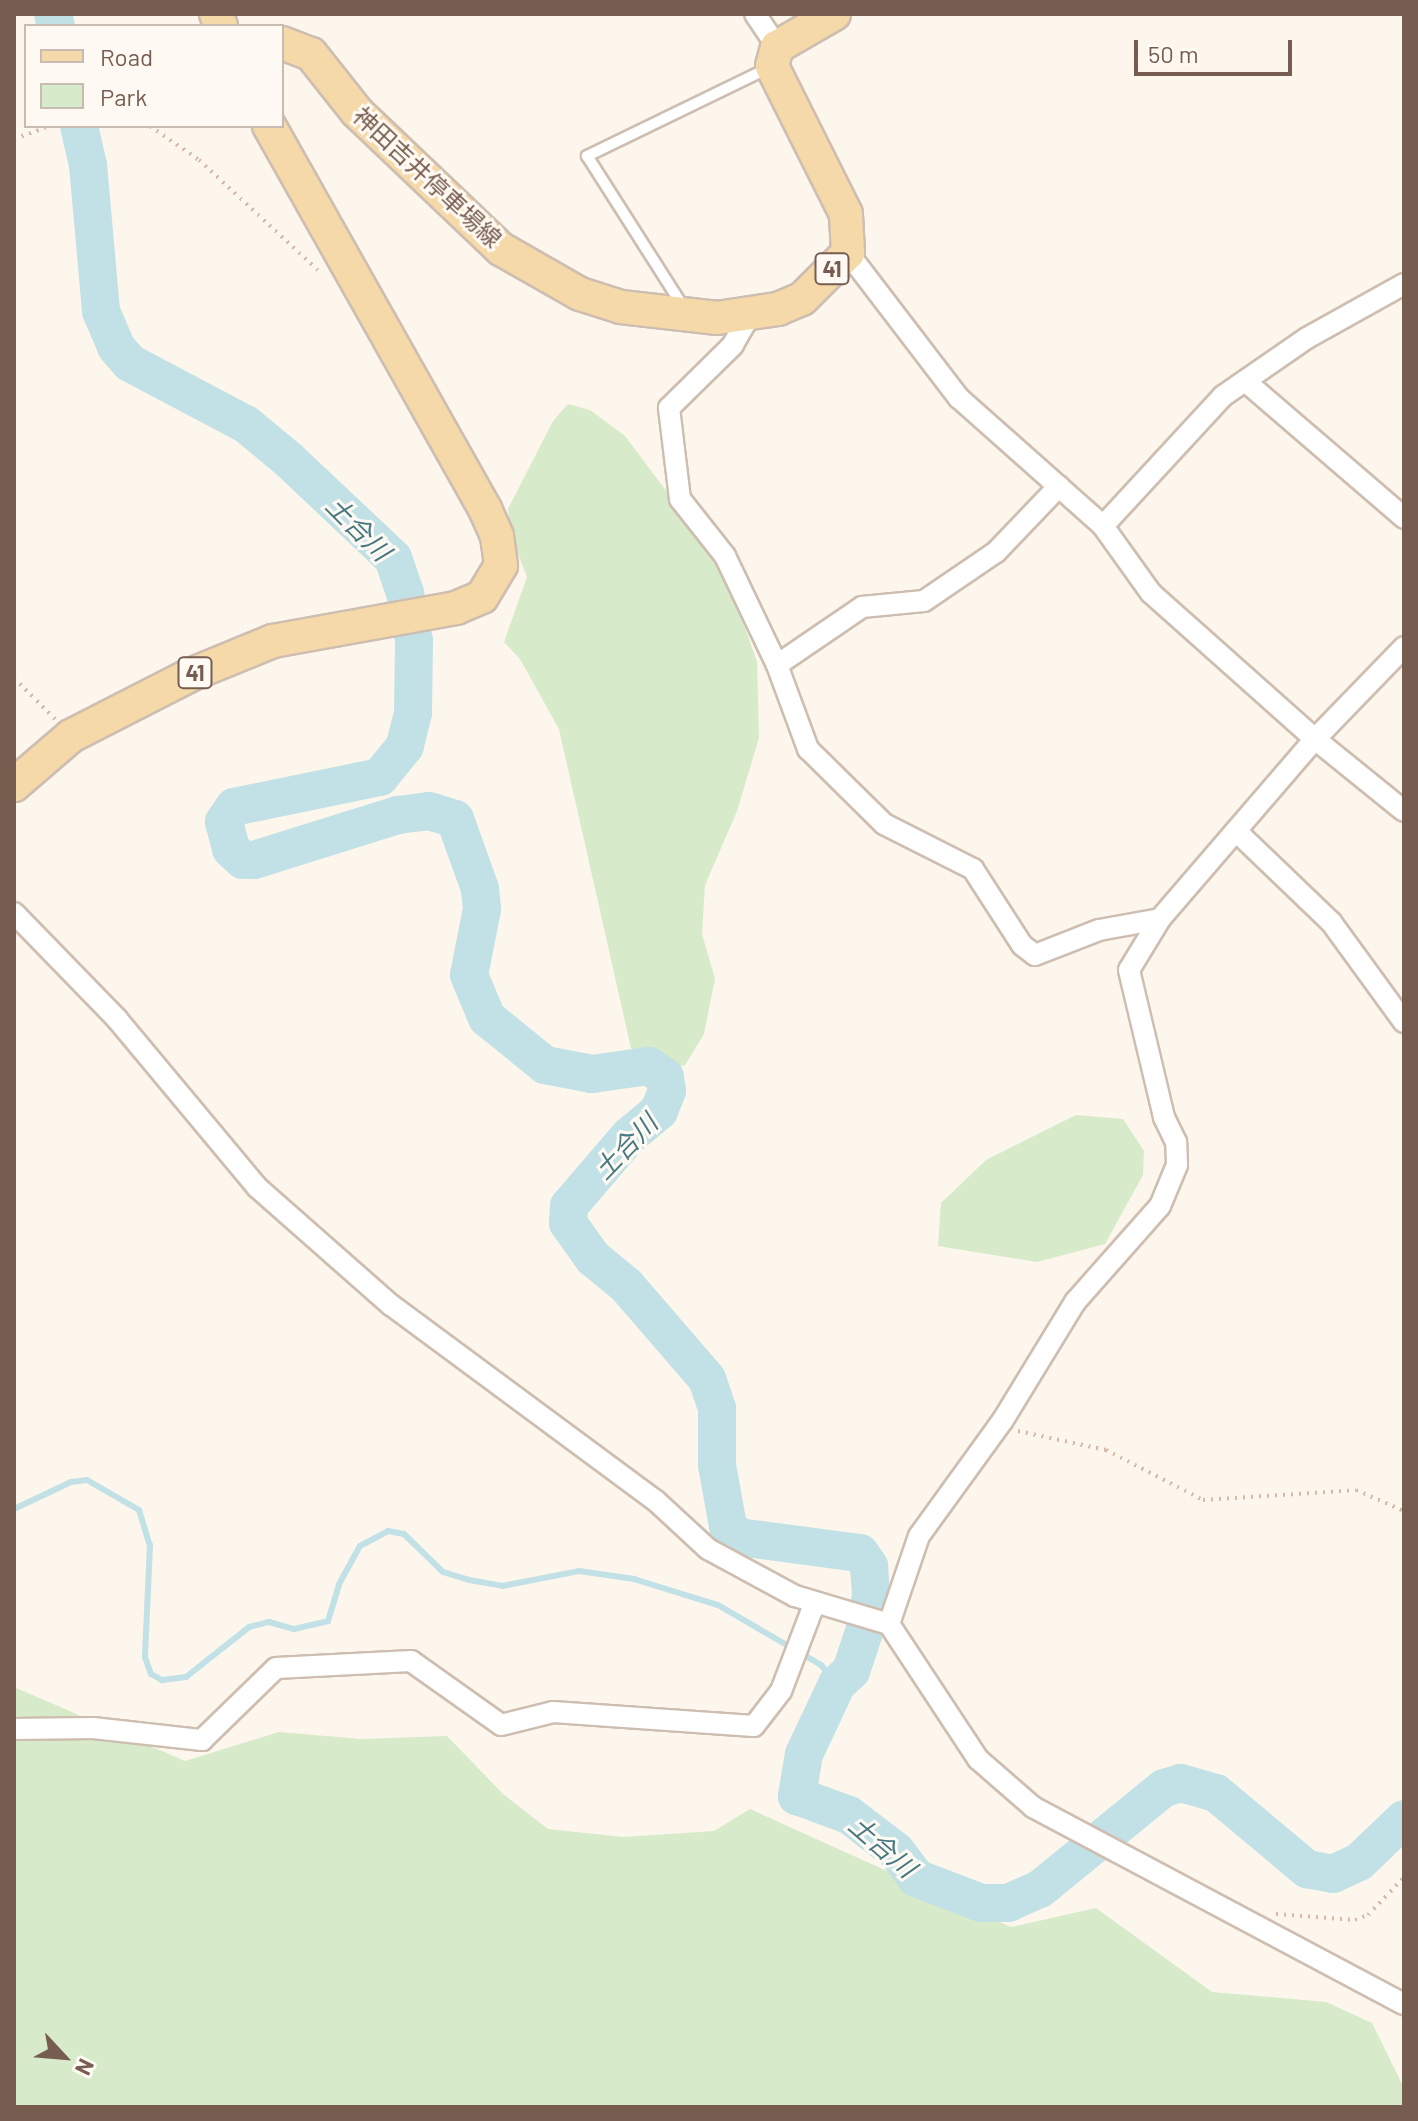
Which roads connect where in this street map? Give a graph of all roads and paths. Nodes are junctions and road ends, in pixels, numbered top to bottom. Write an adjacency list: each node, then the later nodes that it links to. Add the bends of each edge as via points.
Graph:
1 (755, 14): 4 (street)
2 (834, 14): 4 (main road)
3 (284, 44): 13 (main road, 神田吉井停車場線 / 41, via 311,54 357,112 501,249 580,294 621,307)
4 (774, 57): 9 (main road, 41, via 846,214); 13 (lane, via 587,156)
5 (44, 128): 8 (path)
6 (153, 128): 11 (path, via 199,160 343,291)
7 (270, 128): 11 (main road, 41)
8 (14, 139)
9 (848, 253): 12 (main road, 神田吉井停車場線 / 41, via 802,299); 15 (street, via 959,398)
10 (1404, 284): 14 (street, via 1307,338)
11 (363, 288): 21 (main road, 41, via 497,536 501,565 482,597 413,617 273,641 190,675)
12 (750, 315): 13 (main road, 神田吉井停車場線 / 41); 19 (street, via 733,345 669,408 680,499 725,556)
13 (689, 316)
14 (1245, 381): 16 (street); 17 (street, via 1223,396)
15 (1059, 486): 17 (street); 19 (street, via 996,552 924,601 862,607)
16 (1404, 518)
17 (1103, 526): 22 (street, via 1151,593)
18 (1404, 647): 22 (street)
19 (777, 665): 27 (street, via 808,749 884,824 973,869 1022,945 1035,955 1099,930)
20 (14, 678): 21 (path)
21 (71, 736): 23 (main road, 41)
22 (1315, 739): 24 (street); 25 (street)
23 (14, 785)
24 (1404, 811)
25 (1236, 831): 27 (street); 28 (street, via 1331,922)
26 (14, 913): 31 (street, via 117,1019 257,1187 391,1305 655,1500 708,1549)
27 (1160, 919): 29 (street, via 1129,970 1129,982 1164,1117 1176,1142 1177,1165 1160,1206 1075,1302)
28 (1404, 1022)
29 (1003, 1420): 30 (path, via 1026,1436 1106,1450 1203,1500 1356,1490); 32 (street, via 919,1536)
30 (1404, 1511)
31 (815, 1602): 32 (street); 33 (street, via 781,1691 754,1726 553,1712 501,1725 411,1661 276,1668 202,1740 93,1728)
32 (889, 1624): 35 (street, via 978,1759 1033,1807)
33 (14, 1729)
34 (1404, 1877): 35 (path, via 1368,1915 1355,1920 1280,1913)
35 (1251, 1920): 36 (street)
36 (1404, 2004)

